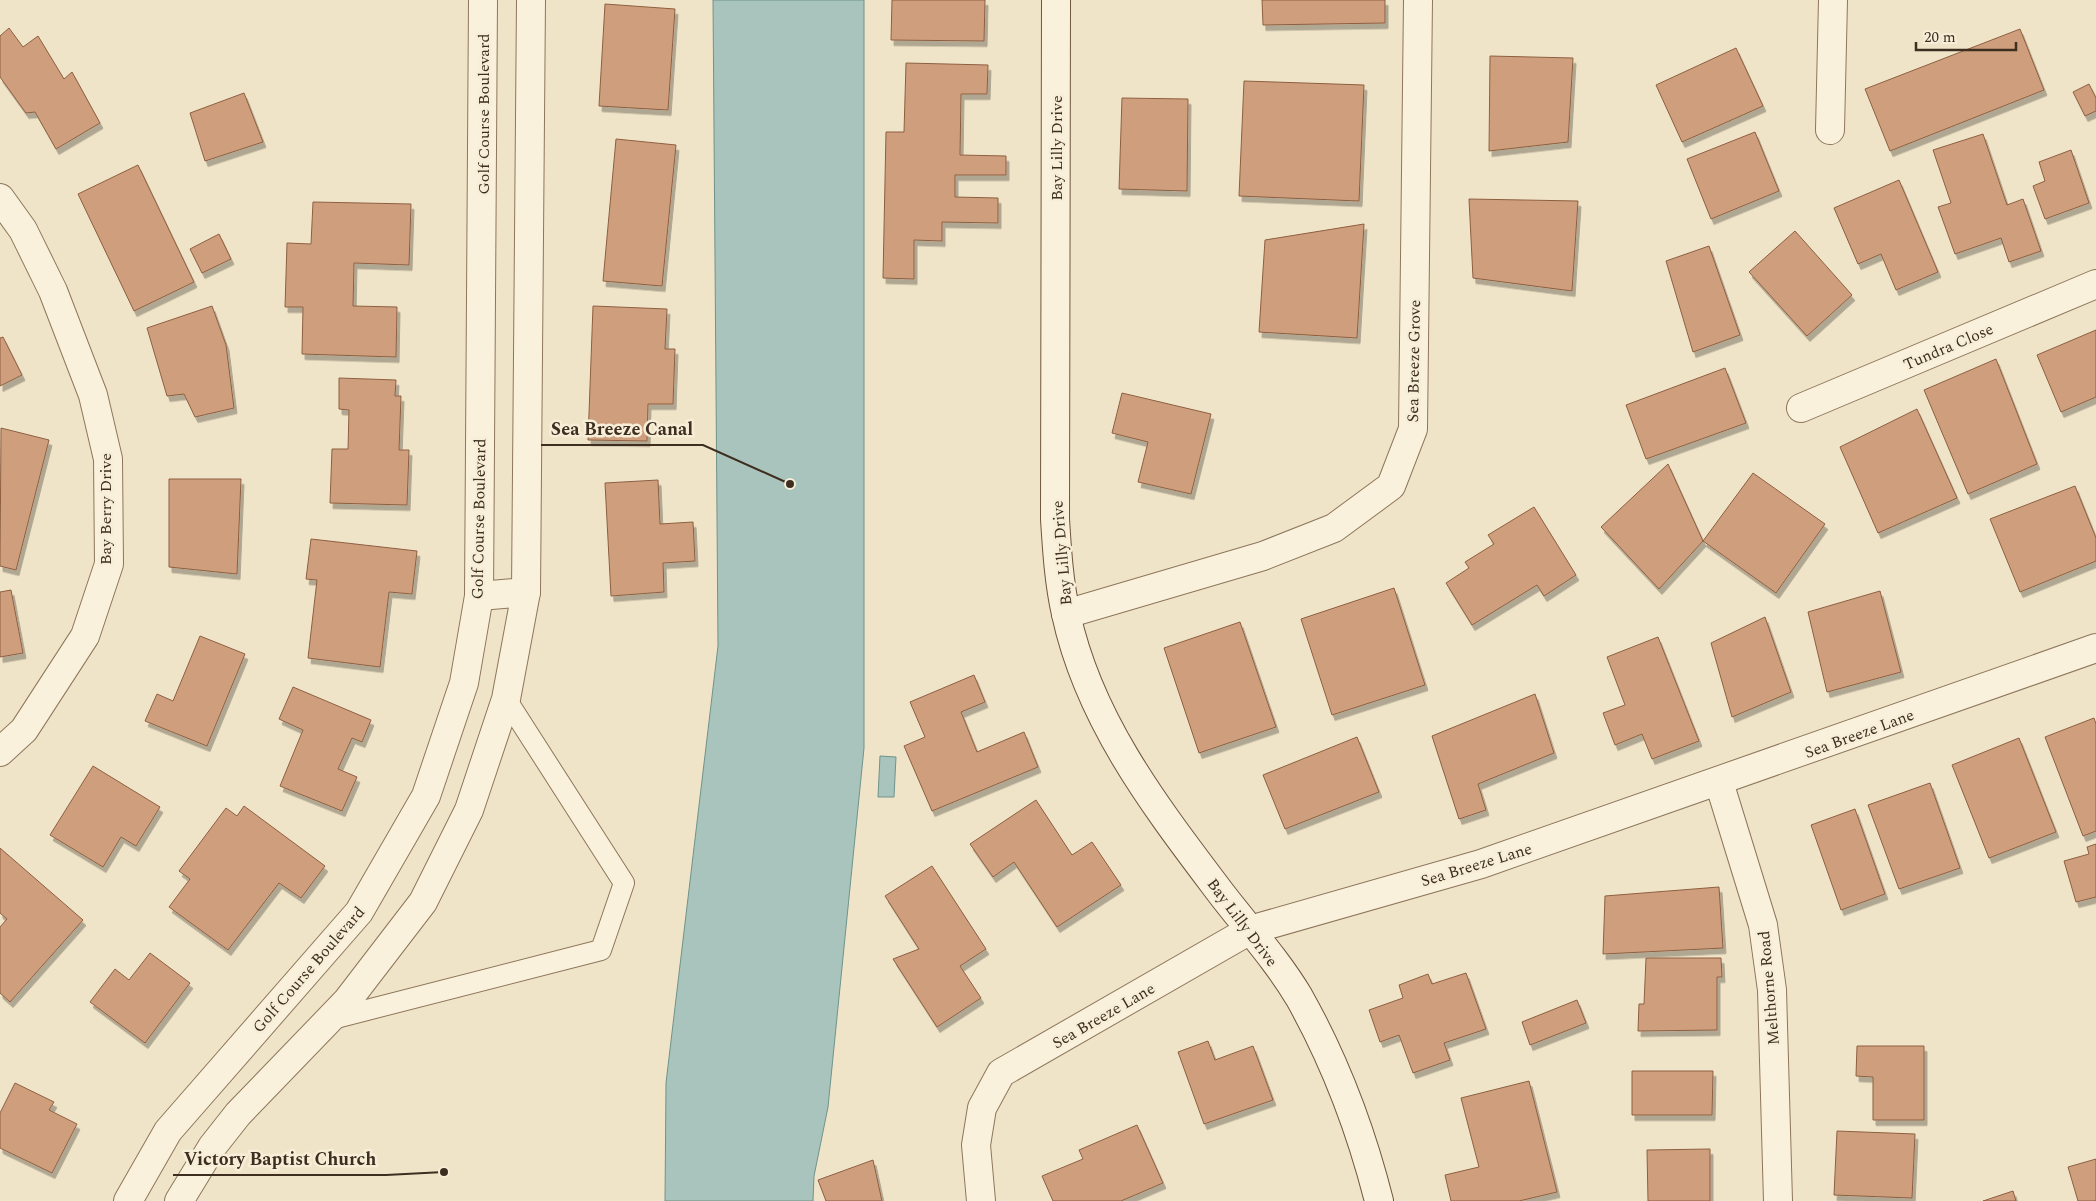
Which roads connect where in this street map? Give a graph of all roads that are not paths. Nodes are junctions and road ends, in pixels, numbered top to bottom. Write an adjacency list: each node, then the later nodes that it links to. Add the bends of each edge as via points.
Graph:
1 (484, 0): 11 (street, Golf Course Boulevard)
2 (531, 0): 10 (street)
3 (1056, 0): 12 (street, Bay Lilly Drive, via 1055,519)
4 (1418, 0): 12 (street, Sea Breeze Grove, via 1412,430 1391,486 1334,528 1263,556)
5 (1833, 0): 6 (street)
6 (1830, 130)
7 (0, 198): 15 (street, Bay Berry Drive, via 23,230 53,291 93,395 108,459 109,564 85,636 24,730)
8 (2096, 284): 9 (street, Tundra Close)
9 (1801, 408)
10 (526, 592): 11 (street); 14 (street)
11 (479, 596): 19 (street, Golf Course Boulevard, via 464,683 426,796 360,912 168,1131)
12 (1066, 614): 17 (street, Bay Lilly Drive, via 1080,664 1099,710 1134,774)
13 (2096, 648): 16 (street, Sea Breeze Lane)
14 (506, 700): 18 (street, via 469,810 423,902); 18 (lane, via 624,883 601,950)
15 (0, 752)
16 (1719, 782): 17 (street, Sea Breeze Lane, via 1481,864); 23 (street, Melthorne Road, via 1763,925 1772,990)
17 (1250, 930): 21 (street, Sea Breeze Lane, via 1001,1073 982,1108 976,1145); 22 (street, Bay Lilly Drive, via 1298,996 1321,1039 1368,1157)
18 (332, 1019): 20 (street, via 238,1114 212,1147)
19 (128, 1201)
20 (179, 1201)
21 (980, 1201)
22 (1379, 1201)
23 (1778, 1201)

